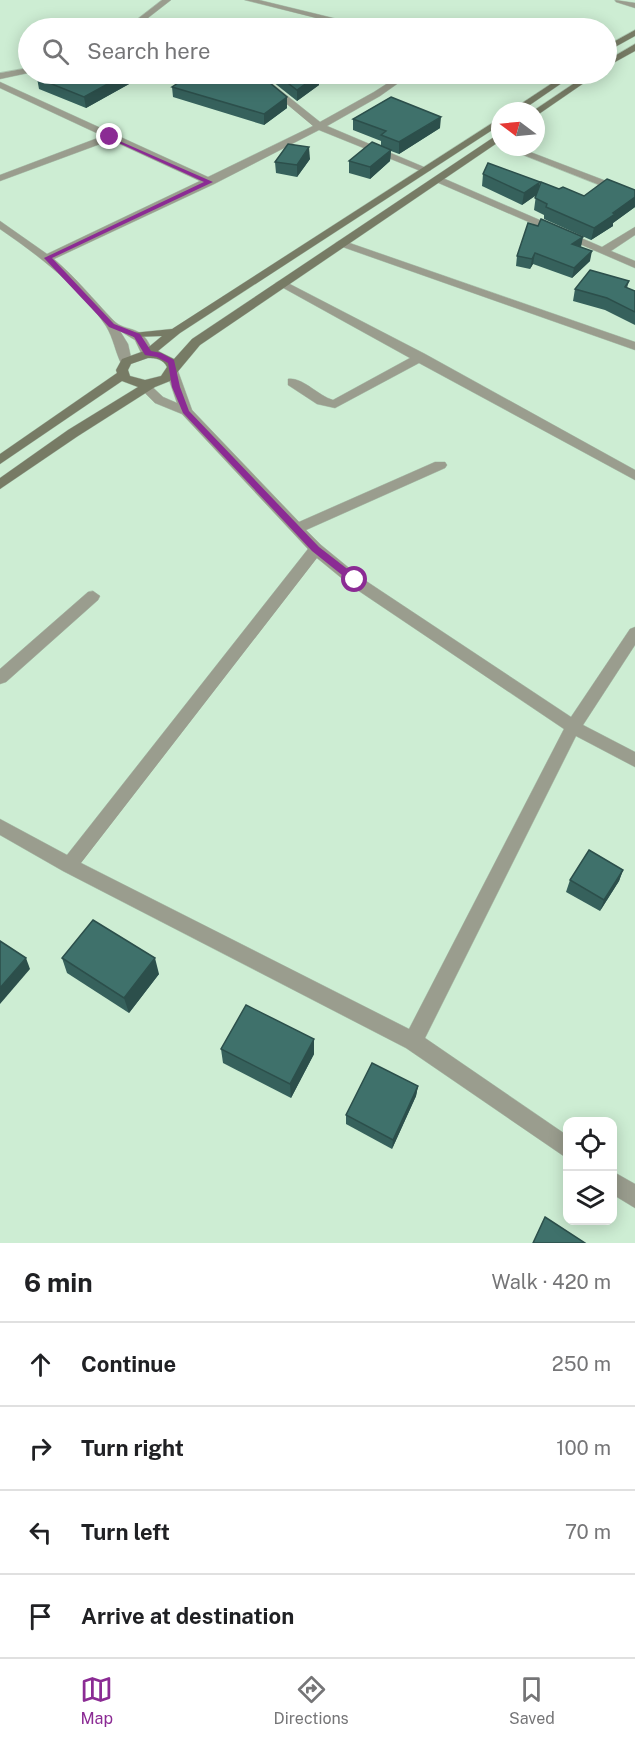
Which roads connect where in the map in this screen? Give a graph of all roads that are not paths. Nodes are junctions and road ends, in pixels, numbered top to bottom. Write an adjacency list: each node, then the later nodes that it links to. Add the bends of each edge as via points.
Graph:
1 (167, 0): 6 (street)
2 (249, 0): 5 (street)
3 (627, 3): 4 (street)
4 (635, 11)
5 (324, 17): 7 (street)
6 (143, 18)
7 (328, 18)
8 (635, 32): 9 (street)
9 (617, 43)
10 (635, 47): 11 (street)
11 (617, 58)
12 (18, 73): 13 (street)
13 (0, 76)
14 (267, 84): 21 (street)
15 (394, 84): 21 (street)
16 (556, 84): 19 (street)
17 (578, 84): 20 (street)
18 (0, 85): 23 (street)
19 (529, 102)
20 (545, 106)
21 (319, 126): 26 (street); 29 (street)
22 (491, 127): 26 (street)
23 (110, 137): 27 (street); 29 (street)
24 (491, 145): 28 (street)
25 (531, 156): 30 (street)
26 (426, 170): 39 (street)
27 (0, 178)
28 (438, 178): 33 (street); 34 (street)
29 (210, 182): 35 (street)
30 (635, 196)
31 (0, 224): 35 (street)
32 (635, 230): 34 (street)
33 (341, 243): 37 (street); 41 (street)
34 (603, 251): 36 (street)
35 (48, 258): 38 (street)
36 (635, 265)
37 (282, 283): 43 (street); 45 (street, via 196,342)
38 (112, 325): 40 (street); 44 (street, via 123,344)
39 (176, 331): 40 (street); 42 (street)
40 (137, 335): 42 (street)
41 (635, 346)
42 (148, 353): 44 (street); 45 (street, via 166,357)
43 (421, 357): 46 (street, via 335,404 321,401); 51 (street)
44 (124, 368): 47 (street, via 130,381); 49 (street)
45 (173, 369): 47 (street, via 161,381); 48 (street)
46 (292, 382)
47 (146, 386): 48 (street, via 159,400); 52 (street)
48 (186, 411): 53 (street)
49 (0, 460)
50 (440, 465): 53 (street)
51 (635, 476)
52 (0, 485)
53 (296, 529): 54 (street)
54 (316, 549): 58 (street, via 355,580); 61 (street)
55 (93, 596): 57 (street)
56 (635, 633): 58 (street)
57 (0, 678)
58 (573, 727): 59 (street); 62 (street)
59 (635, 760)
60 (0, 826): 61 (street)
61 (69, 866): 62 (street)
62 (413, 1041): 63 (street)
63 (563, 1146)
64 (617, 1184): 65 (street)
65 (635, 1197)

